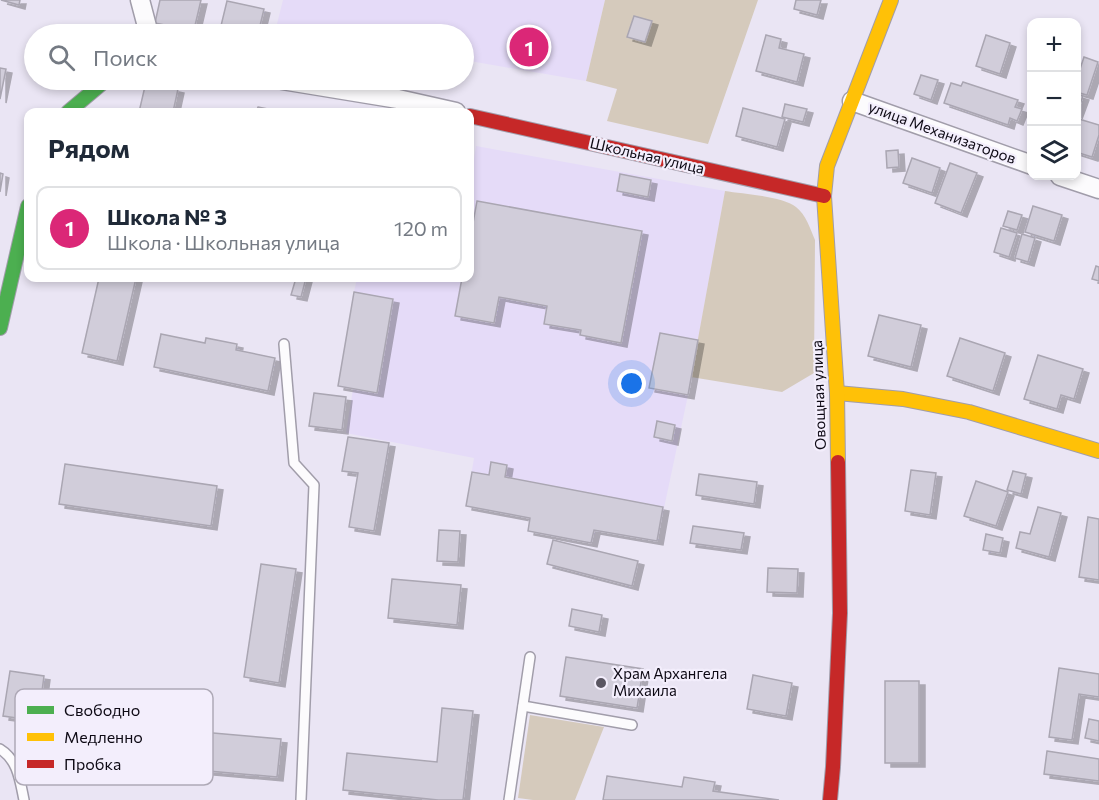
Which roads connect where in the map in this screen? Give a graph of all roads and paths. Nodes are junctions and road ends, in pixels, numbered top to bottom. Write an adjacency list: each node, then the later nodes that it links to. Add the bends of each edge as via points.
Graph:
1 (140, 0): 3 (street)
2 (891, 0): 6 (street, Овощная улица)
3 (146, 24)
4 (94, 90): 7 (street)
5 (343, 90): 8 (street)
6 (852, 102): 10 (street, улица Механизаторов); 13 (street, Овощная улица, via 827,166)
7 (73, 108)
8 (438, 108)
9 (474, 117): 13 (street, Школьная улица)
10 (1027, 163)
11 (1072, 180): 12 (street)
12 (1099, 189)
13 (824, 196): 17 (street, Овощная улица)
14 (24, 223): 15 (street)
15 (0, 328)
16 (284, 344): 26 (lane, via 294,463 314,485)
17 (837, 393): 18 (street, via 903,399 969,412); 28 (street, Овощная улица, via 840,613)
18 (1099, 451)
19 (530, 657): 20 (lane)
20 (523, 706): 21 (lane); 27 (lane)
21 (632, 725)
22 (0, 749): 23 (lane)
23 (15, 765)
24 (21, 785): 25 (lane)
25 (24, 800)
26 (302, 800)
27 (508, 800)
28 (830, 800)

